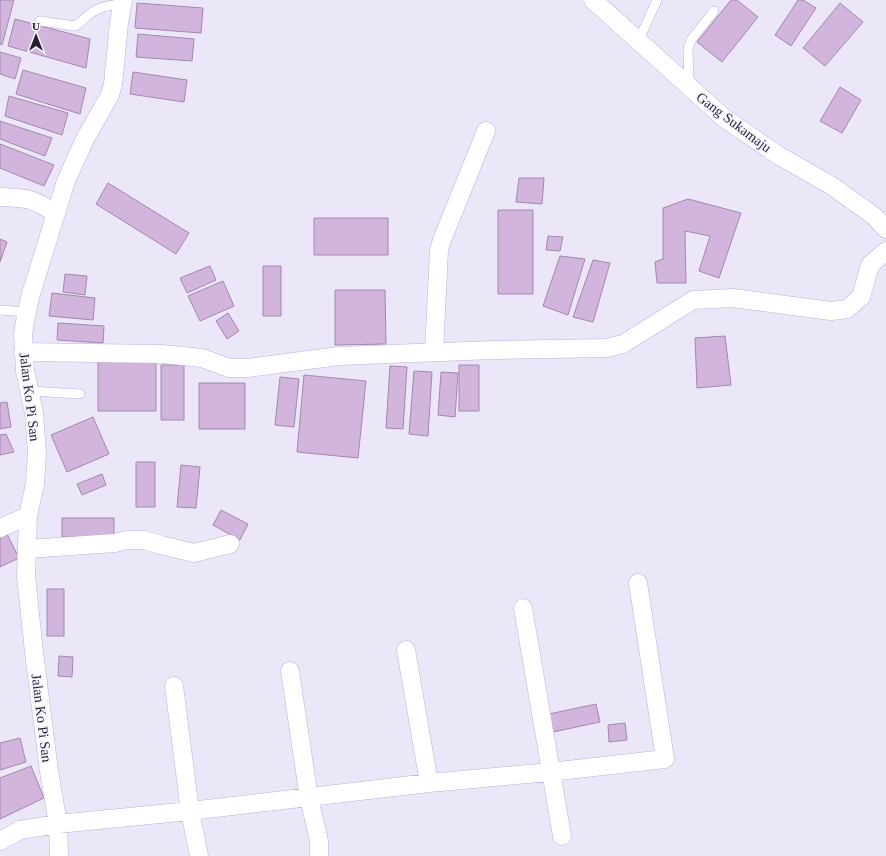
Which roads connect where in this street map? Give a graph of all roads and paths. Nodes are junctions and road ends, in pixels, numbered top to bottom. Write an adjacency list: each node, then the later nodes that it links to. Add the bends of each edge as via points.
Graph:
1 (593, 0): 6 (street, Gang Sukamaju)
2 (657, 0): 6 (lane)
3 (122, 2): 5 (lane, via 100,7 75,26); 10 (street, Jalan Ko Pi San, via 110,95 85,139)
4 (714, 11): 7 (lane, via 691,40 688,49)
5 (40, 21)
6 (638, 42): 7 (street, Gang Sukamaju)
7 (689, 88): 11 (street, Gang Sukamaju, via 724,118 778,155)
8 (486, 131): 16 (street, via 439,250)
9 (0, 197): 10 (street, via 30,199)
10 (55, 213): 14 (street, Jalan Ko Pi San)
11 (882, 218)
12 (886, 251): 16 (street, via 870,265 861,297 847,309 831,311 733,298 693,300 623,344 607,348)
13 (0, 310): 14 (lane)
14 (27, 312): 15 (street, Jalan Ko Pi San)
15 (23, 352): 16 (street, via 162,354 202,358 229,368 339,356); 17 (street, Jalan Ko Pi San)
16 (434, 352)
17 (30, 391): 18 (lane); 19 (street, Jalan Ko Pi San, via 36,454 35,484)
18 (80, 394)
19 (28, 516): 20 (street); 22 (street, Jalan Ko Pi San)
20 (0, 528)
21 (230, 544): 22 (street, via 194,552 144,540)
22 (27, 549): 32 (street, Jalan Ko Pi San, via 26,576 34,652)
23 (638, 583): 28 (street, via 665,759)
24 (523, 608): 28 (street)
25 (406, 650): 29 (street)
26 (290, 671): 30 (street)
27 (174, 686): 31 (street)
28 (550, 772): 29 (street); 33 (street)
29 (429, 783): 30 (street)
30 (309, 798): 31 (street); 37 (street, via 319,841)
31 (190, 811): 32 (street); 36 (street)
32 (58, 824): 34 (street, via 20,830); 35 (street, Jalan Ko Pi San)
33 (562, 836)
34 (0, 841)
35 (59, 856)
36 (199, 856)
37 (319, 856)

